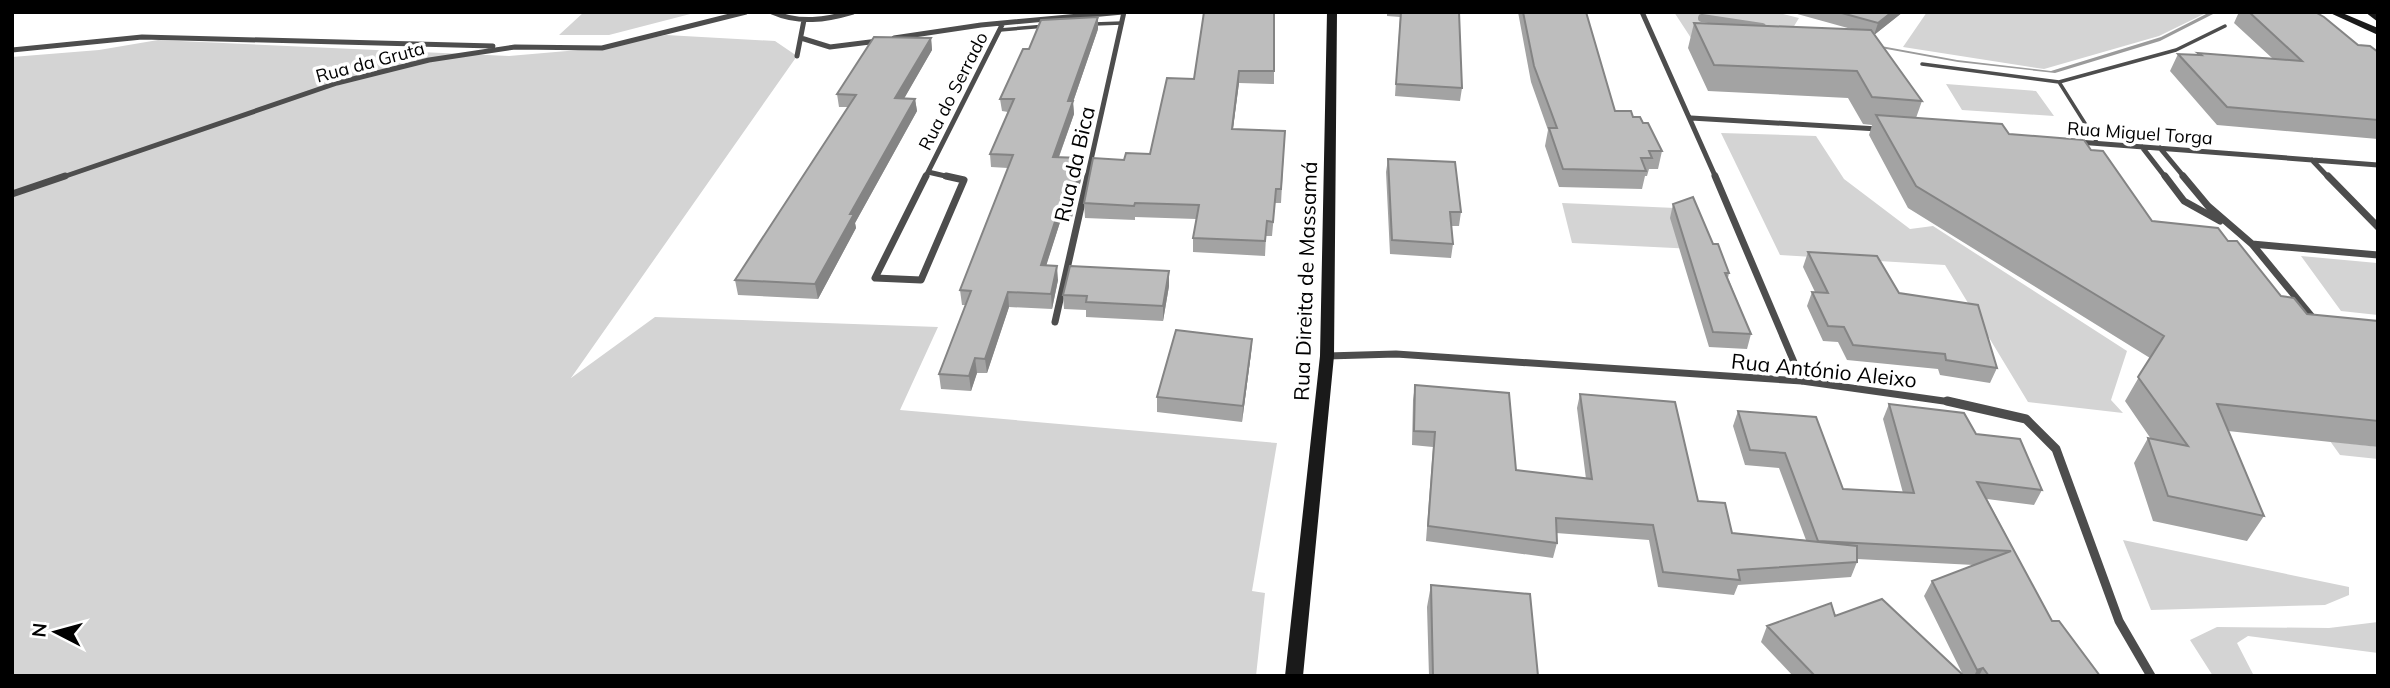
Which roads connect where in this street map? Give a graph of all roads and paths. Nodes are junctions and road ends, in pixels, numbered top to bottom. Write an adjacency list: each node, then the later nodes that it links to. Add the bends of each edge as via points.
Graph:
1 (746, 12): 18 (street, Rua da Gruta, via 601,48)
2 (772, 12): 10 (street)
3 (853, 12): 10 (street)
4 (1124, 12): 11 (street, Rua da Bica); 13 (street)
5 (1332, 12): 39 (main road, Rua Direita de Massamá)
6 (1642, 12): 23 (street)
7 (2332, 12): 16 (main road)
8 (2369, 12): 9 (main road)
9 (2378, 19)
10 (804, 20): 17 (street)
11 (1122, 23): 12 (lane); 37 (street, Rua da Bica)
12 (1086, 24)
13 (1002, 26): 14 (lane); 17 (street, via 830,47); 31 (street, Rua do Serrado)
14 (1049, 26)
15 (2225, 26): 22 (lane, via 2176,50)
16 (2378, 31)
17 (801, 38): 20 (street)
18 (515, 47): 19 (street, via 142,37); 32 (street, Rua da Gruta, via 429,60 337,83)
19 (12, 50)
20 (797, 56)
21 (1922, 64): 22 (lane)
22 (2059, 82): 26 (lane)
23 (1691, 118): 24 (street); 40 (street)
24 (1892, 130)
25 (2072, 142): 26 (street, Rua Miguel Torga)
26 (2098, 144): 27 (street, Rua Miguel Torga)
27 (2142, 147): 28 (street, Rua Miguel Torga); 34 (street, via 2184,201)
28 (2160, 148): 29 (street, Rua Miguel Torga); 34 (street, via 2208,206)
29 (2312, 159): 30 (street, Rua Miguel Torga); 33 (street)
30 (2378, 165)
31 (928, 172): 31 (street, Rua do Serrado, via 917,195 875,278 921,280 964,180)
32 (12, 194)
33 (2378, 227)
34 (2233, 228): 35 (street)
35 (2252, 244): 36 (street); 38 (street, via 2309,316)
36 (2378, 255)
37 (1055, 322)
38 (2319, 322)
39 (1327, 356): 40 (street, Rua António Aleixo, via 1396,354); 41 (main road, Rua Direita de Massamá)
40 (1802, 381): 42 (street, Rua António Aleixo, via 1955,402 2026,419 2056,449 2119,621)
41 (1294, 676)
42 (2151, 676)

